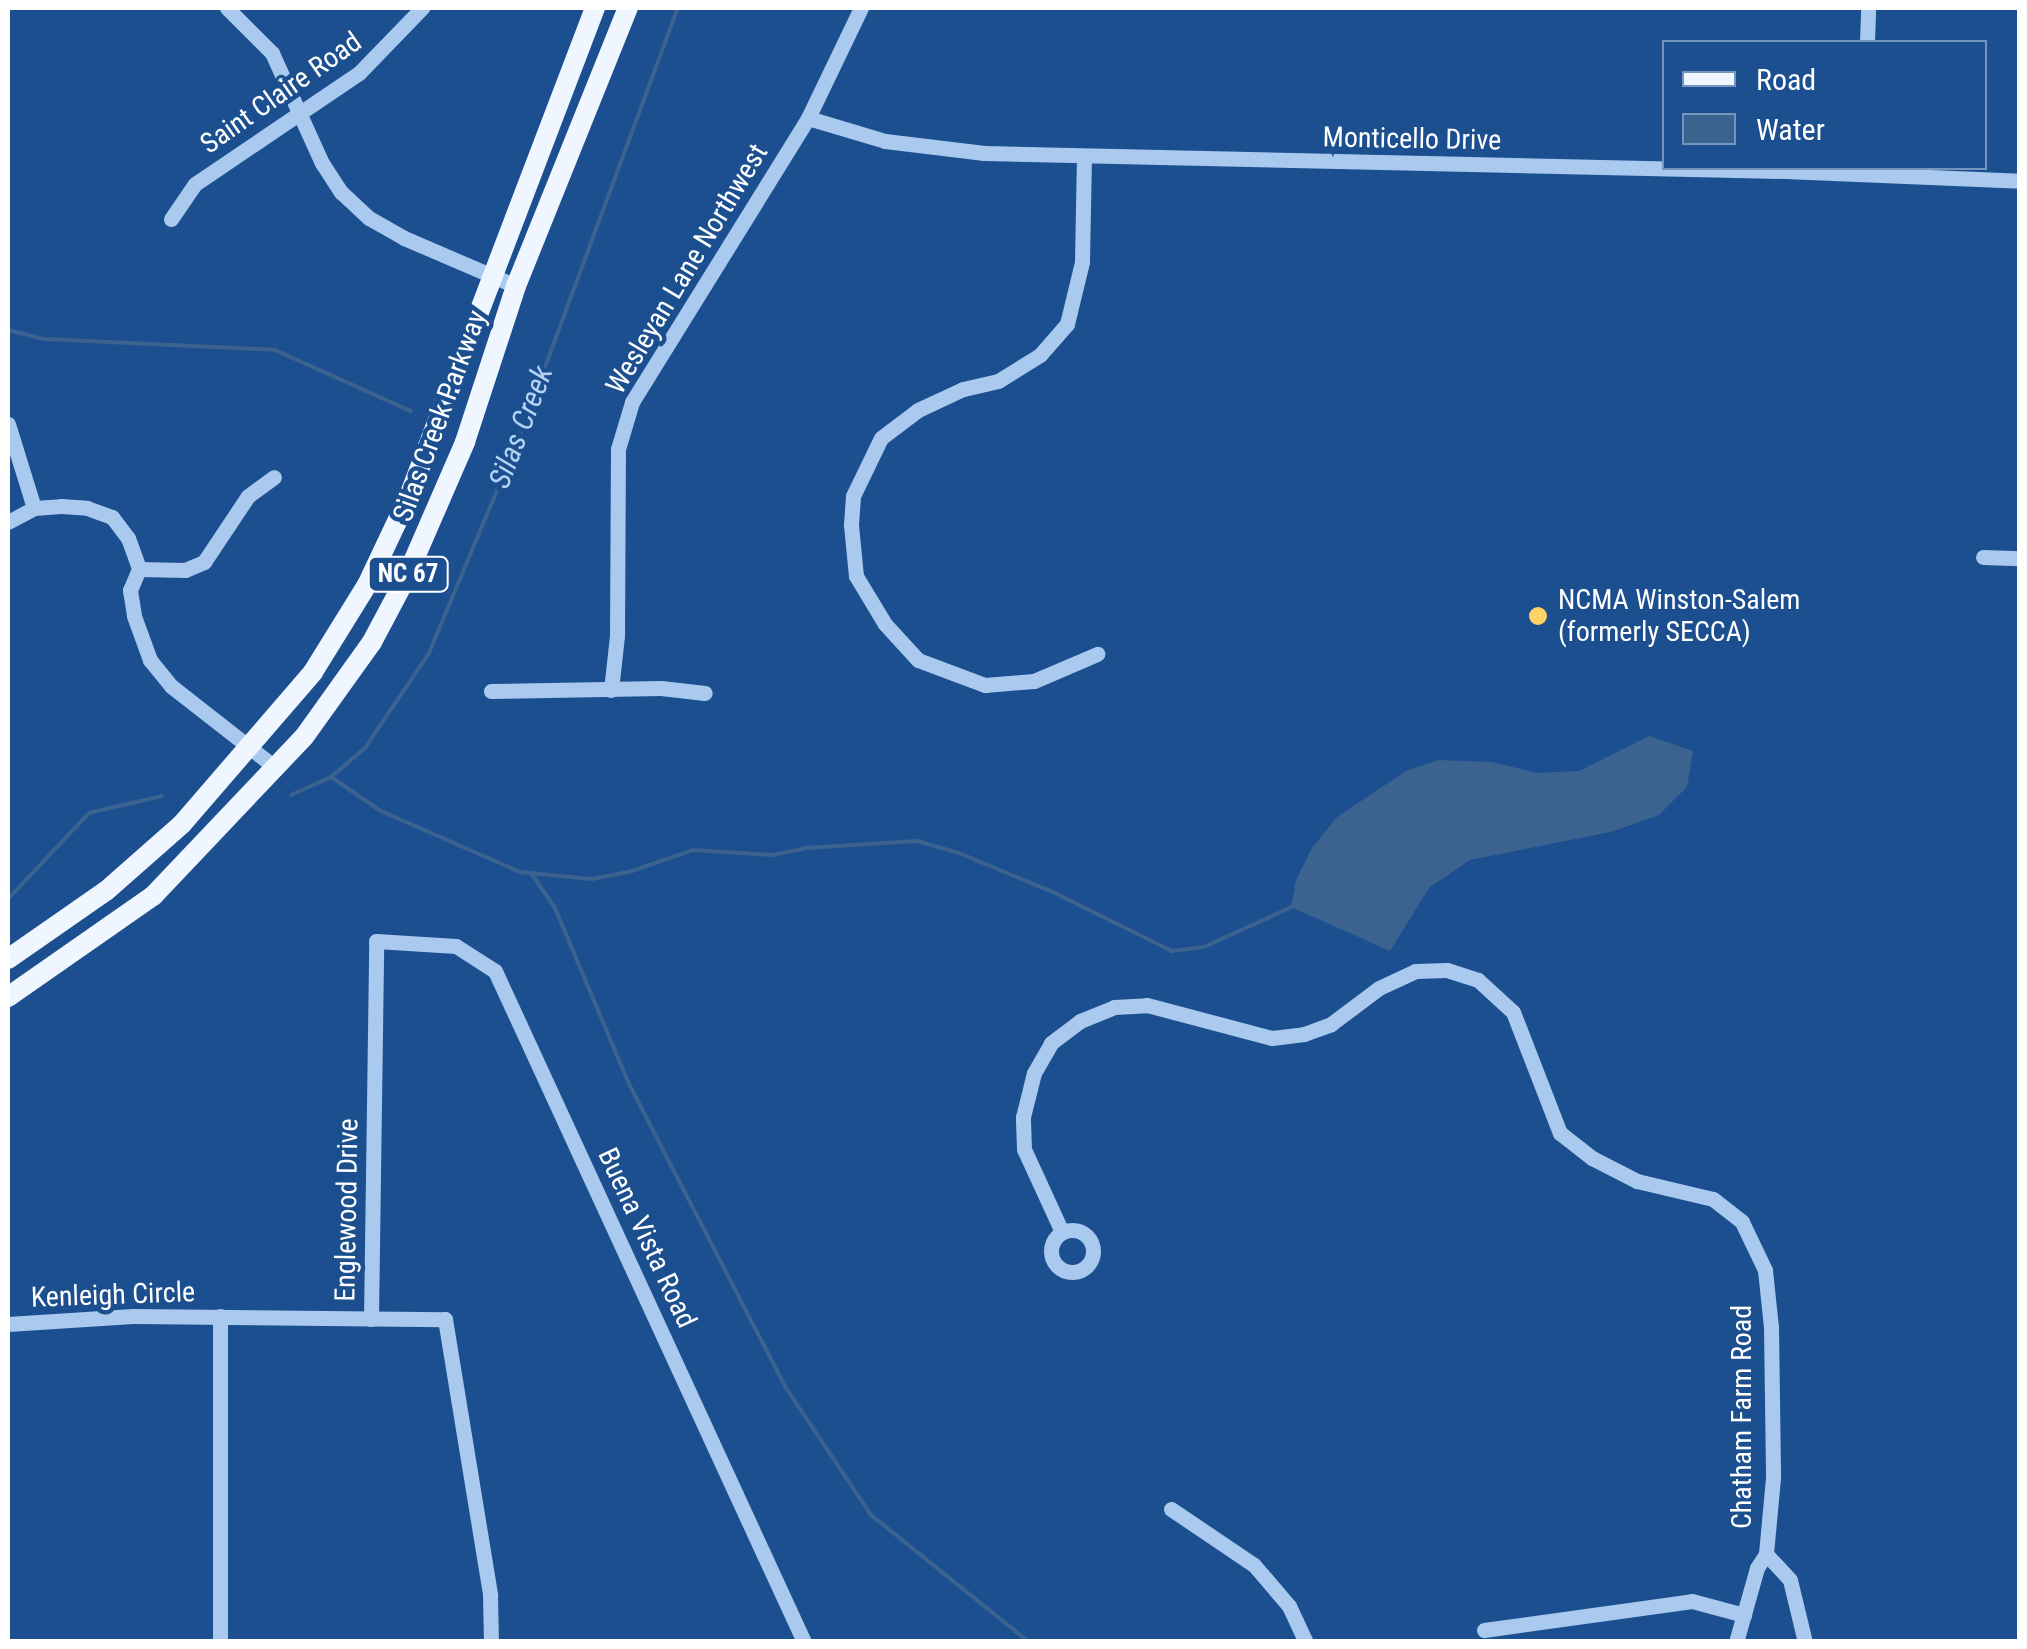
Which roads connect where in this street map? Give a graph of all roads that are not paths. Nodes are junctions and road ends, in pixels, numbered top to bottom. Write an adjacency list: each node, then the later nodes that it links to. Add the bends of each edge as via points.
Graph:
1 (227, 8): 8 (street, via 272,53)
2 (422, 8): 8 (street, Saint Claire Road, via 380,56)
3 (595, 8): 15 (main road, Silas Creek Parkway / NC 67)
4 (628, 8): 16 (main road, Silas Creek Parkway / NC 67)
5 (861, 8): 9 (street, Wesleyan Lane Northwest)
6 (1868, 8): 7 (street)
7 (1867, 40)
8 (298, 114): 14 (street, Saint Claire Road, via 195,184); 15 (street, via 341,192 369,218)
9 (808, 118): 10 (street, Monticello Drive, via 885,141); 25 (street, Wesleyan Lane Northwest, via 632,402 618,449)
10 (1084, 156): 11 (street, Monticello Drive); 24 (street, via 1081,274 1067,324 1040,355 998,381 918,410 881,438 853,496 851,526 856,576 885,624 918,660 985,685 1034,682)
11 (1662, 166)
12 (1860, 170): 13 (street, Monticello Drive)
13 (2020, 180)
14 (170, 219)
15 (491, 274): 16 (street); 28 (main road, Silas Creek Parkway / NC 67, via 408,496 367,584 312,672)
16 (516, 286): 29 (main road, Silas Creek Parkway / NC 67, via 464,442 406,578 372,642)
17 (8, 424): 19 (street)
18 (274, 477): 23 (street, via 248,496 204,562 185,570)
19 (34, 508): 20 (street); 23 (street, via 87,508 112,517 128,538)
20 (8, 522)
21 (1982, 557): 22 (street)
22 (2020, 558)
23 (138, 570): 28 (street, via 130,590 150,660 171,686)
24 (1097, 654)
25 (611, 690): 26 (street); 27 (street)
26 (492, 691)
27 (705, 693)
28 (250, 746): 29 (street); 31 (main road, Silas Creek Parkway / NC 67, via 182,824 106,890)
29 (276, 768): 32 (main road, Silas Creek Parkway / NC 67, via 153,896)
30 (376, 941): 35 (street, Englewood Drive); 43 (street, Buena Vista Road, via 456,946 495,971)
31 (8, 959)
32 (8, 997)
33 (1062, 1232): 38 (street, Chatham Farm Road, via 1024,1149 1023,1117 1034,1072 1052,1042 1080,1021 1114,1007 1147,1005 1272,1038 1331,1024 1415,971 1447,970 1478,980 1513,1012 1560,1133 1637,1181 1714,1199 1742,1222 1765,1270 1772,1326)
34 (220, 1316): 35 (street, Kenleigh Circle); 36 (street, Kenleigh Circle); 41 (street)
35 (370, 1319): 42 (street, Englewood Drive, via 445,1319 490,1594)
36 (8, 1324)
37 (1171, 1509): 44 (street, via 1254,1565 1288,1606)
38 (1766, 1554): 39 (street, Chatham Farm Road); 46 (street, via 1790,1580)
39 (1744, 1615): 40 (street, via 1692,1601); 45 (street, Chatham Farm Road)
40 (1484, 1630)
41 (220, 1642)
42 (490, 1642)
43 (804, 1642)
44 (1306, 1642)
45 (1736, 1642)
46 (1805, 1642)

